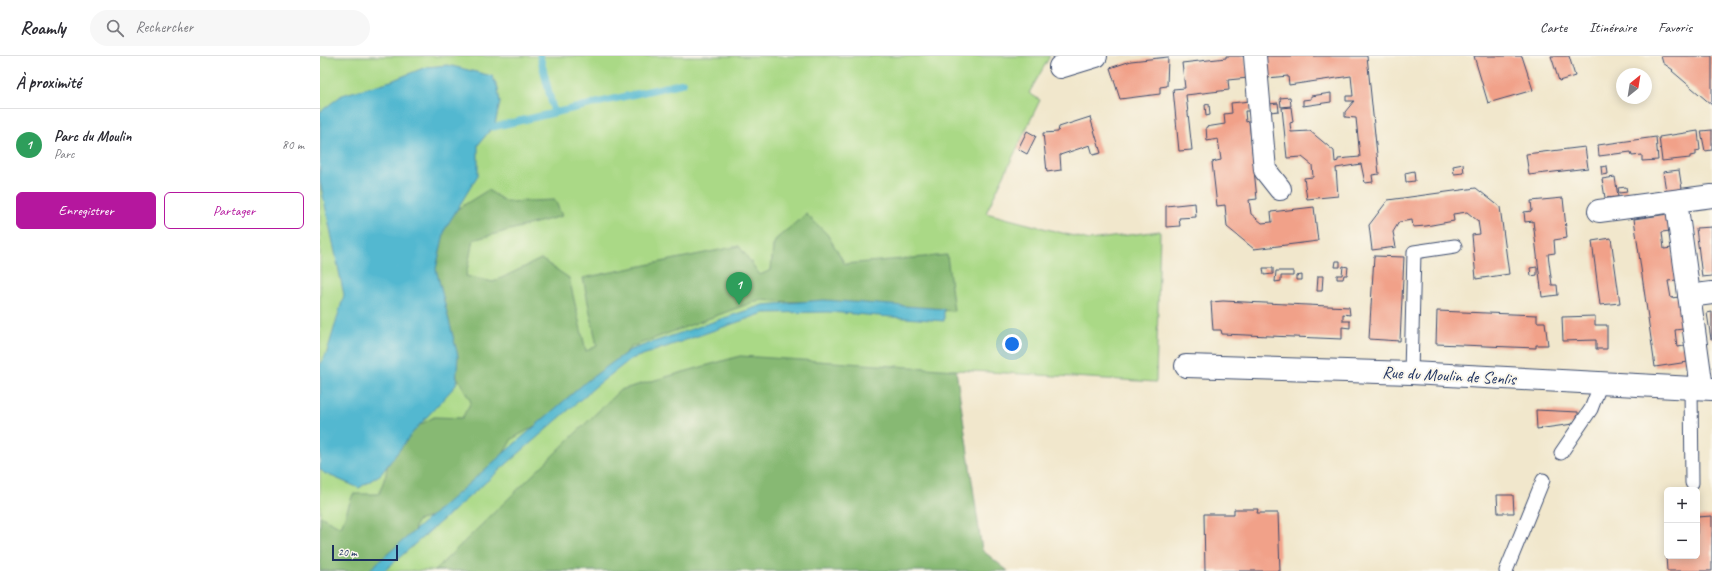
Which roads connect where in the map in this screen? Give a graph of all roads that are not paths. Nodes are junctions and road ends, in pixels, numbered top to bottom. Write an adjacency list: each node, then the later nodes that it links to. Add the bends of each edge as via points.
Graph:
1 (1096, 56): 3 (street)
2 (1255, 56): 4 (street, via 1265,170)
3 (1060, 67)
4 (1280, 189)
5 (1712, 196): 6 (street)
6 (1676, 200): 7 (street); 10 (street)
7 (1599, 211)
8 (1455, 246): 12 (lane, via 1414,252)
9 (1712, 294): 10 (street)
10 (1689, 296): 14 (street)
11 (1186, 366): 12 (street, Rue du Moulin de Senlis)
12 (1411, 373): 13 (street, Rue du Moulin de Senlis)
13 (1602, 383): 14 (street, Rue du Moulin de Senlis); 15 (lane, via 1591,409)
14 (1702, 388): 17 (lane)
15 (1561, 453)
16 (1543, 480): 18 (lane)
17 (1692, 483)
18 (1506, 571)

